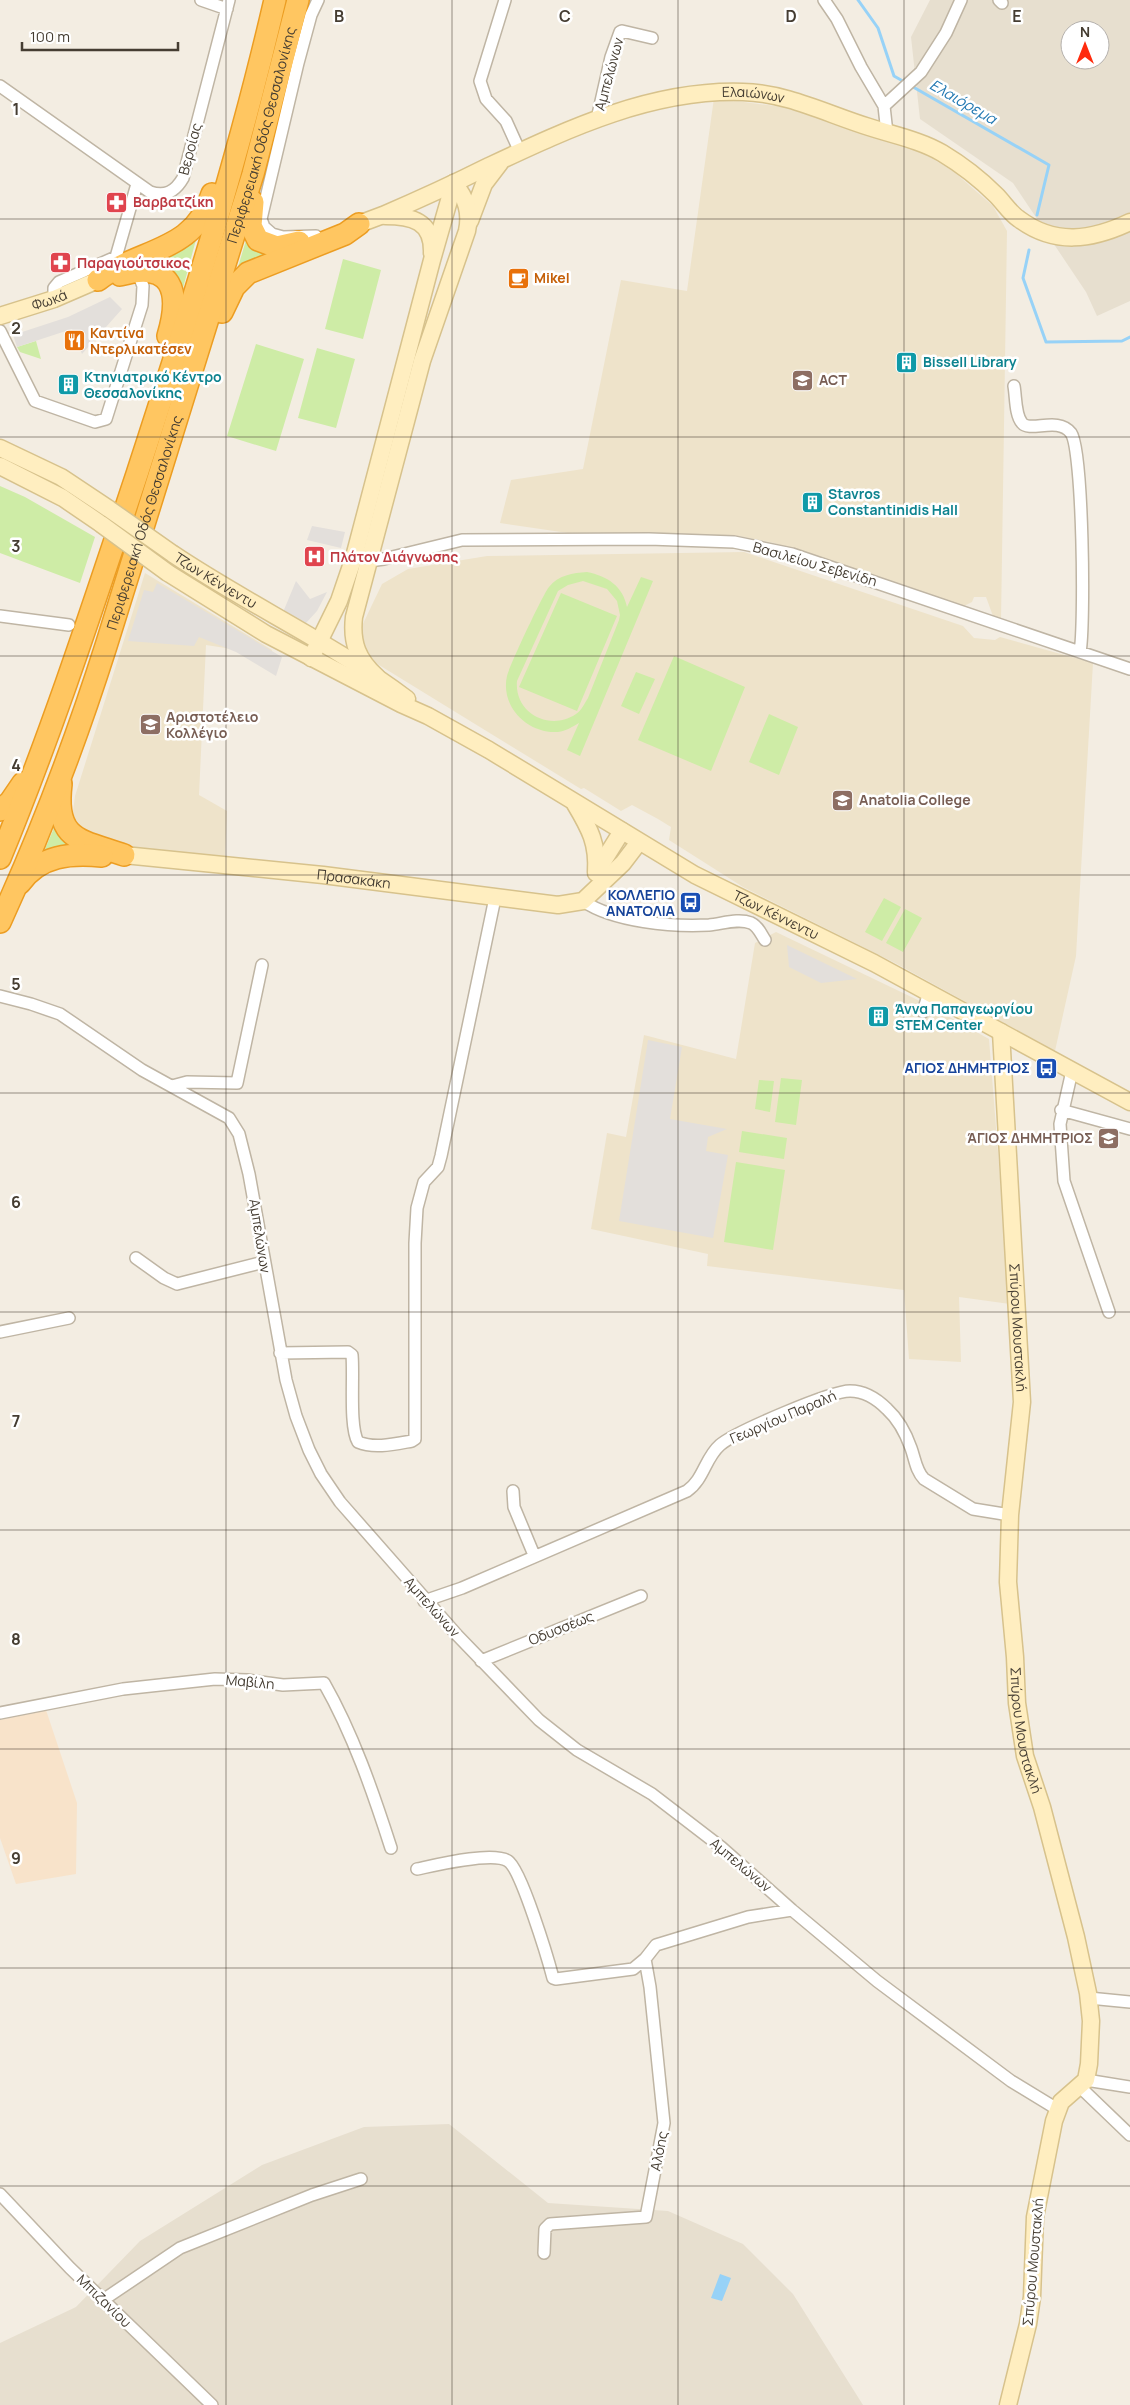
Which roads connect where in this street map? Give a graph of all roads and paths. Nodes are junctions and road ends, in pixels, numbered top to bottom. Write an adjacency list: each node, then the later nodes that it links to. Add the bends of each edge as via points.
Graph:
1 (201, 0): 8 (street)
2 (275, 0): 11 (highway, Περιφερειακή Οδός Θεσσαλονίκης)
3 (298, 0): 10 (highway, Περιφερειακή Οδός Θεσσαλονίκης)
4 (318, 0): 24 (street, via 304,41 261,219 264,227 277,236)
5 (505, 0): 16 (street, via 480,81 486,99 506,121)
6 (824, 0): 13 (street)
7 (962, 0): 13 (street, via 921,72)
8 (228, 4): 19 (street, Βεροίας, via 178,187 164,194 150,192)
9 (652, 38): 14 (street, Αμπελώνων, via 620,32 608,66)
10 (282, 64): 24 (highway, via 279,94 254,197 251,226 258,240 271,246 285,246); 34 (highway, Περιφερειακή Οδός Θεσσαλονίκης, via 253,174)
11 (256, 75): 27 (highway, via 234,125 201,220 182,238); 32 (highway, Περιφερειακή Οδός Θεσσαλονίκης, via 192,302)
12 (0, 86): 19 (street, Βεροίας)
13 (884, 106): 15 (street)
14 (597, 119): 15 (main road, Ελαιώνων, via 676,97 745,92 801,103); 16 (main road, Ελαιώνων)
15 (887, 133): 21 (main road, Ελαιώνων, via 940,152 972,172 1017,219 1039,231 1062,237 1086,238 1106,234)
16 (520, 152): 17 (main road, Ελαιώνων)
17 (503, 160): 18 (main road, Ελαιώνων); 23 (main road, via 482,190)
18 (454, 183): 20 (main road, Ελαιώνων); 23 (main road, via 466,203); 25 (main road)
19 (137, 184): 28 (street, via 116,257 60,282 54,288)
20 (384, 216): 22 (main road, Ελαιώνων); 25 (main road, via 406,217 423,225 432,240)
21 (1130, 222)
22 (359, 224): 24 (highway); 34 (highway, via 345,234 254,270 240,279 225,304 187,409)
23 (467, 231): 36 (main road, via 422,361)
24 (316, 236)
25 (432, 260): 41 (main road, via 354,557)
26 (137, 271): 27 (highway); 30 (street, via 143,286 142,304 106,419 100,422 35,400); 32 (highway, via 152,271 166,278 175,302 155,390)
27 (98, 280): 28 (main road, Φωκά)
28 (54, 299): 29 (main road, Φωκά)
29 (0, 316)
30 (0, 331)
31 (1014, 386): 40 (street, via 1023,424 1064,427 1075,439 1080,484)
32 (149, 436): 45 (highway, Περιφερειακή Οδός Θεσσαλονίκης, via 87,628)
33 (0, 448): 41 (main road, Τζων Κέννεντυ, bridge, via 60,477)
34 (163, 464): 46 (highway, Περιφερειακή Οδός Θεσσαλονίκης)
35 (0, 466): 41 (main road, Τζων Κέννεντυ, bridge, via 63,498 168,573 266,634)
36 (369, 561): 37 (main road); 40 (street, Βασιλείου Σεβενίδη, via 462,540 734,542 792,554)
37 (360, 594): 41 (main road, via 347,626); 43 (main road, via 353,622 355,647 361,661)
38 (0, 616): 39 (street)
39 (69, 624)
40 (1080, 652): 42 (street, Βασιλείου Σεβενίδη)
41 (322, 653): 43 (main road, Τζων Κέννεντυ); 44 (main road, Τζων Κέννεντυ, via 400,704)
42 (1130, 669)
43 (377, 677): 44 (main road, Τζων Κέννεντυ)
44 (428, 716): 47 (main road, Τζων Κέννεντυ)
45 (38, 760): 48 (highway, via 10,802); 52 (highway, Περιφερειακή Οδός Θεσσαλονίκης)
46 (64, 766): 51 (highway, via 60,807 69,830 82,842); 54 (highway, Περιφερειακή Οδός Θεσσαλονίκης)
47 (572, 800): 49 (main road, Τζων Κέννεντυ); 53 (main road, via 595,843)
48 (0, 810)
49 (622, 831): 50 (main road, Τζων Κέννεντυ); 53 (main road)
50 (639, 842): 55 (main road, via 623,863); 60 (main road, Τζων Κέννεντυ, via 736,897)
51 (124, 855): 54 (highway, via 71,854 50,859 23,879); 56 (main road, Πρασακάκη, via 323,875)
52 (0, 858)
53 (596, 873): 55 (main road)
54 (13, 894): 57 (highway, Περιφερειακή Οδός Θεσσαλονίκης)
55 (586, 897): 56 (main road, Πρασακάκη, via 558,905); 58 (street, via 606,914 662,923 751,923)
56 (495, 898): 74 (street, via 441,1156 438,1167 424,1182 417,1208 415,1439 389,1445 358,1442 352,1430 354,1376 352,1355 348,1352)
57 (0, 922)
58 (765, 940)
59 (262, 965): 65 (street, via 237,1083 187,1082)
60 (929, 992): 62 (street); 63 (main road, Τζων Κέννεντυ)
61 (0, 996): 65 (street, Αμπελώνων, via 60,1014 142,1070)
62 (923, 1012)
63 (1001, 1032): 64 (main road, Τζων Κέννεντυ); 76 (main road, Σπύρου Μουστακλή, via 1022,1395)
64 (1072, 1071): 66 (main road, Τζων Κέννεντυ); 67 (street)
65 (172, 1086): 70 (street, Αμπελώνων, via 229,1118 239,1134)
66 (1130, 1102)
67 (1061, 1110): 68 (street); 71 (street, via 1064,1181)
68 (1130, 1129)
69 (136, 1258): 70 (street, via 177,1284)
70 (264, 1262): 74 (street, Αμπελώνων)
71 (1109, 1312)
72 (69, 1318): 73 (street)
73 (0, 1332)
74 (280, 1353): 79 (street, Αμπελώνων, via 296,1416 321,1474 340,1502)
75 (513, 1491): 77 (street, via 514,1507)
76 (1010, 1515): 77 (street, Γεωργίου Παραλή, via 972,1509 924,1479 919,1474 907,1438 888,1410 865,1393 846,1391 795,1409 726,1440 713,1452 698,1481 687,1491); 86 (main road, Σπύρου Μουστακλή, via 1008,1594 1022,1744 1050,1836)
77 (534, 1556): 79 (street, Γεωργίου Παραλή)
78 (641, 1596): 80 (street, Οδυσσέως)
79 (424, 1601): 80 (street, Αμπελώνων)
80 (481, 1661): 84 (street, Αμπελώνων, via 539,1720 577,1750 652,1794 721,1847)
81 (0, 1713): 82 (street, Μαβίλη, via 123,1690 215,1679 283,1685 324,1683 366,1774)
82 (391, 1848)
83 (418, 1869): 85 (street, via 486,1858 507,1860 542,1936 553,1978 621,1972 633,1969)
84 (792, 1910): 85 (street, via 748,1917 656,1945); 90 (street, Αμπελώνων, via 877,1981 1011,2081)
85 (645, 1959): 94 (street, Αλόης, via 664,2123 646,2217 550,2224 545,2230)
86 (1089, 1998): 87 (street); 88 (main road, Σπύρου Μουστακλή, via 1089,2064)
87 (1130, 2002)
88 (1083, 2083): 89 (street); 90 (main road); 91 (street)
89 (1130, 2087)
90 (1057, 2109): 97 (main road, Σπύρου Μουστακλή, via 1035,2218 1028,2324)
91 (1130, 2135)
92 (361, 2179): 95 (street, via 312,2194 180,2248)
93 (0, 2194): 95 (street, Μπιζανίου)
94 (544, 2253)
95 (103, 2300): 96 (street, Μπιζανίου)
96 (212, 2405)
97 (1008, 2405)

